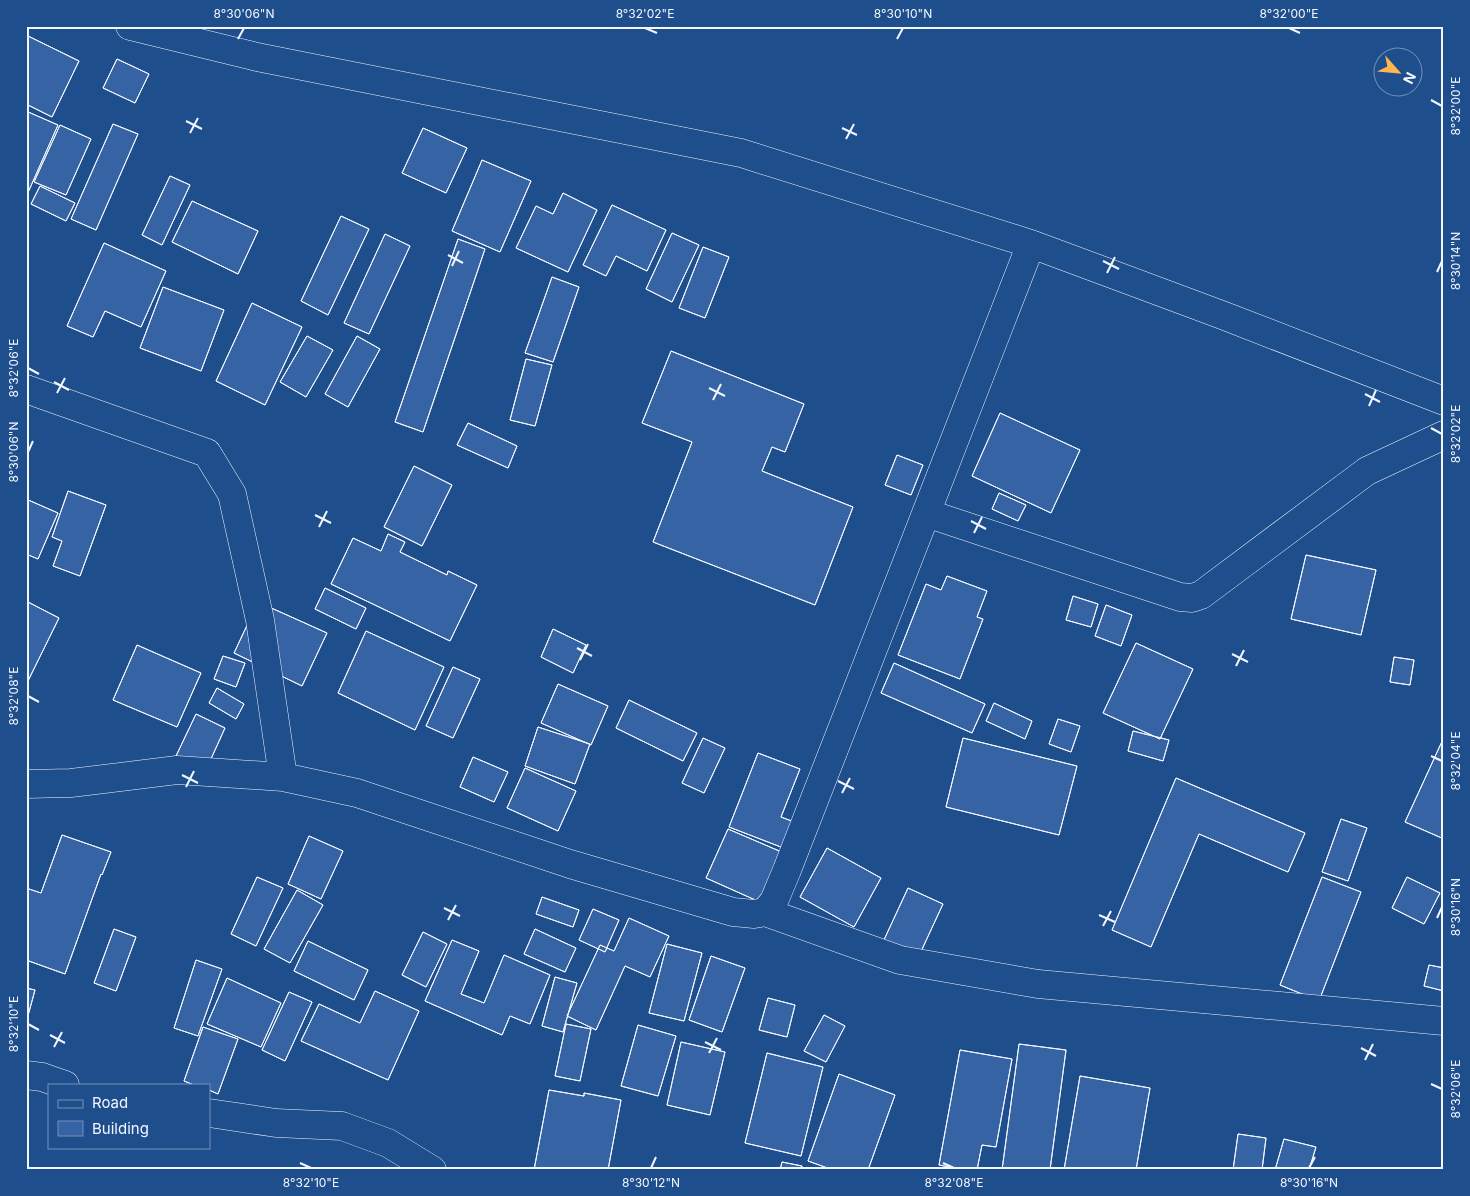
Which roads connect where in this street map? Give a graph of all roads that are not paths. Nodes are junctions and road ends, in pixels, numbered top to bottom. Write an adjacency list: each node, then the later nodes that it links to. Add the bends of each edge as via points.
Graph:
1 (130, 26): 2 (street, via 256,57 740,153)
2 (1031, 244): 4 (street); 6 (street)
3 (26, 389): 7 (street, via 207,453 232,494 260,620)
4 (1444, 401)
5 (1444, 435): 6 (street, via 1367,471 1192,598 1180,598)
6 (926, 513): 9 (street, via 787,870 774,901)
7 (283, 777): 8 (street, via 177,770 71,783); 9 (street, via 357,793 570,864 733,912)
8 (26, 784)
9 (765, 912): 10 (street, via 900,960 1038,984)
10 (1444, 1021)
11 (26, 1075): 12 (street)
12 (62, 1084)
13 (210, 1114): 14 (street, via 276,1123 342,1126 388,1143)
14 (432, 1170)

